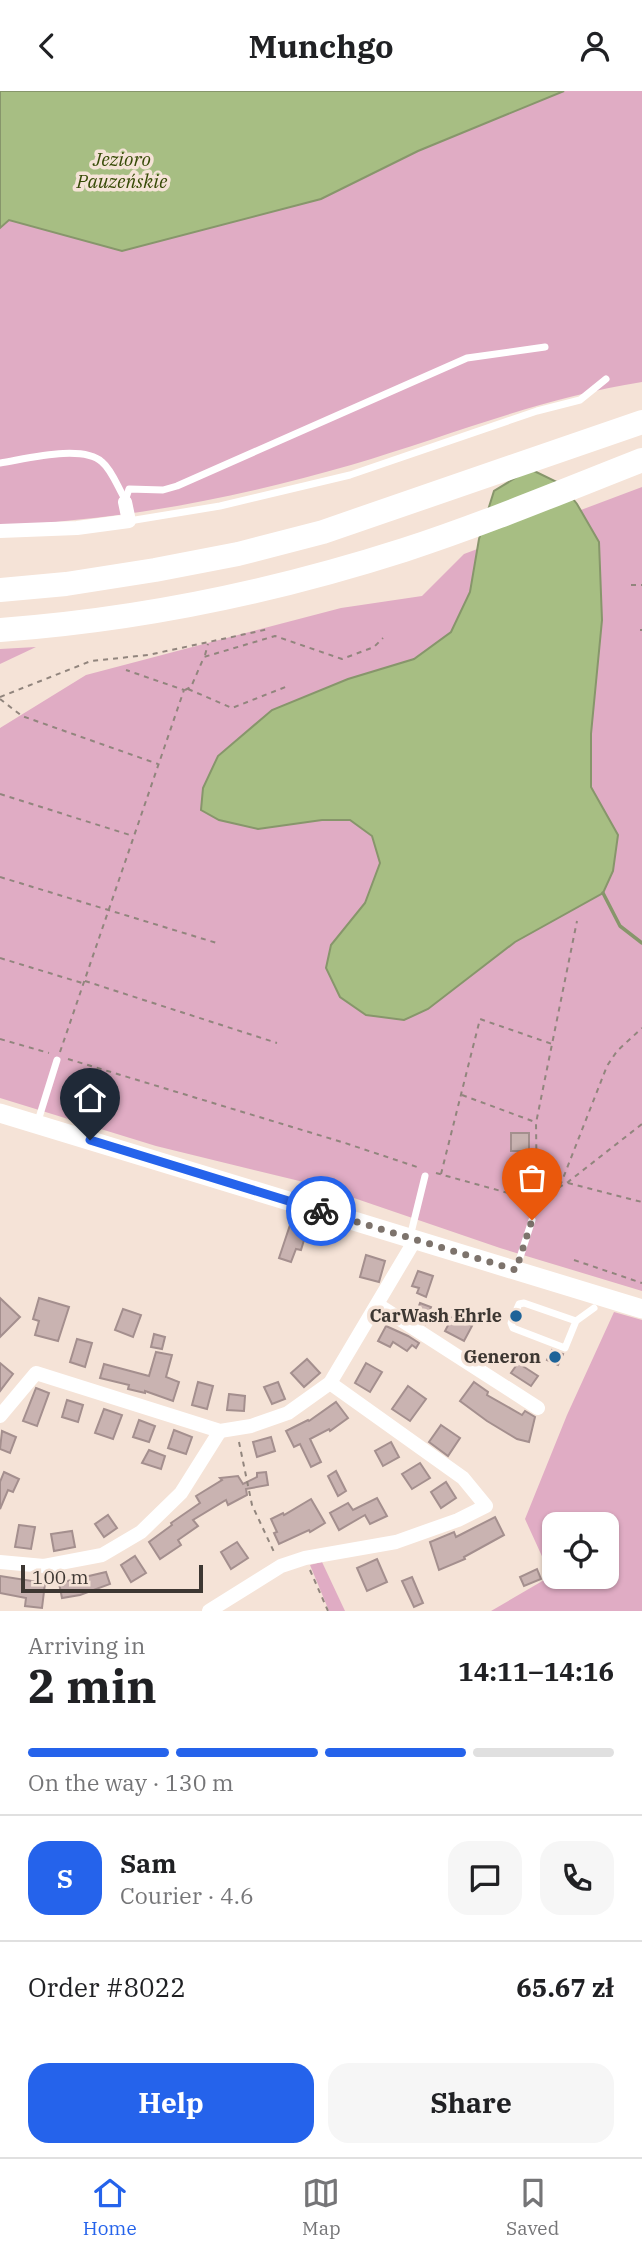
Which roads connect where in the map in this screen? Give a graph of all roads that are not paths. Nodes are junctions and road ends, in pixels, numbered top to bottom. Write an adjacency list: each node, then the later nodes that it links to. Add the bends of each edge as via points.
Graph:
1 (545, 347): 6 (lane, via 467,358 177,486 129,489)
2 (606, 379): 7 (lane, via 580,400 350,475 220,506)
3 (632, 425): 9 (highway, via 323,532 155,571)
4 (0, 463): 6 (lane, via 79,452 92,455 104,463)
5 (634, 463): 10 (highway, via 407,549 250,593 66,625)
6 (125, 501): 7 (street)
7 (129, 521): 8 (street)
8 (0, 531)
9 (0, 590)
10 (0, 630)
11 (58, 1058): 13 (lane)
12 (0, 1113): 13 (main road)
13 (37, 1124): 16 (main road)
14 (426, 1173): 16 (lane)
15 (532, 1220): 17 (lane)
16 (413, 1239): 17 (main road); 18 (street)
17 (516, 1270): 20 (main road)
18 (378, 1305): 22 (street); 23 (street)
19 (594, 1308): 21 (lane)
20 (642, 1309)
21 (576, 1321): 21 (lane, via 524,1303 519,1304 511,1323 513,1328 565,1348)
22 (330, 1383): 25 (street, via 288,1413); 27 (street, via 463,1478 486,1506 396,1542 281,1566)
23 (538, 1408)
24 (0, 1416): 25 (street, via 36,1373)
25 (220, 1431): 26 (street, via 181,1493 141,1532 102,1555 44,1566)
26 (0, 1562)
27 (209, 1611)

